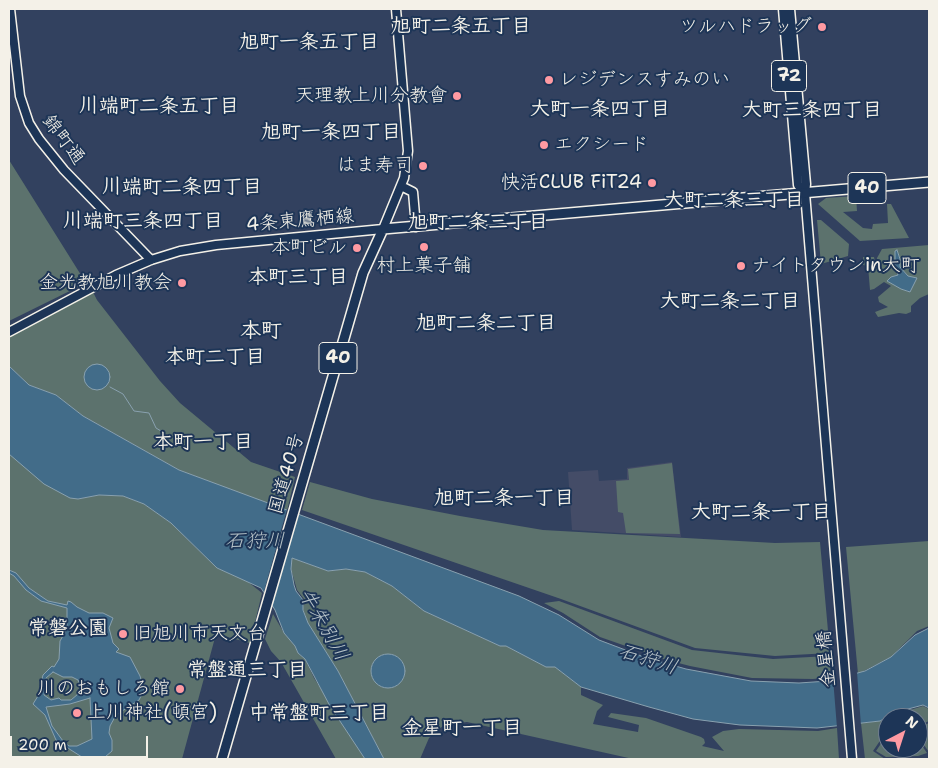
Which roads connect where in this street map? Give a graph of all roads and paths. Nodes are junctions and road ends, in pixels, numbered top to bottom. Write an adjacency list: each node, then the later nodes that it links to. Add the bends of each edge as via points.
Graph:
1 (10, 9): 10 (main road, 錦町通, via 17,82 29,123 64,170)
2 (396, 9): 6 (main road, via 408,151)
3 (783, 9): 7 (main road, 72, via 798,184)
4 (790, 9): 7 (main road, 72)
5 (929, 182): 7 (highway, 40)
6 (401, 186): 8 (main road, via 413,192); 9 (main road)
7 (805, 193): 8 (highway, 40); 13 (main road, 金星橋)
8 (416, 227): 9 (highway, 40)
9 (383, 229): 10 (main road, 4条東鷹栖線, via 216,245); 12 (highway, 国道40号 / 40, via 363,273)
10 (151, 260): 11 (main road, 4条東鷹栖線)
11 (9, 332)
12 (222, 759)
13 (852, 759)

